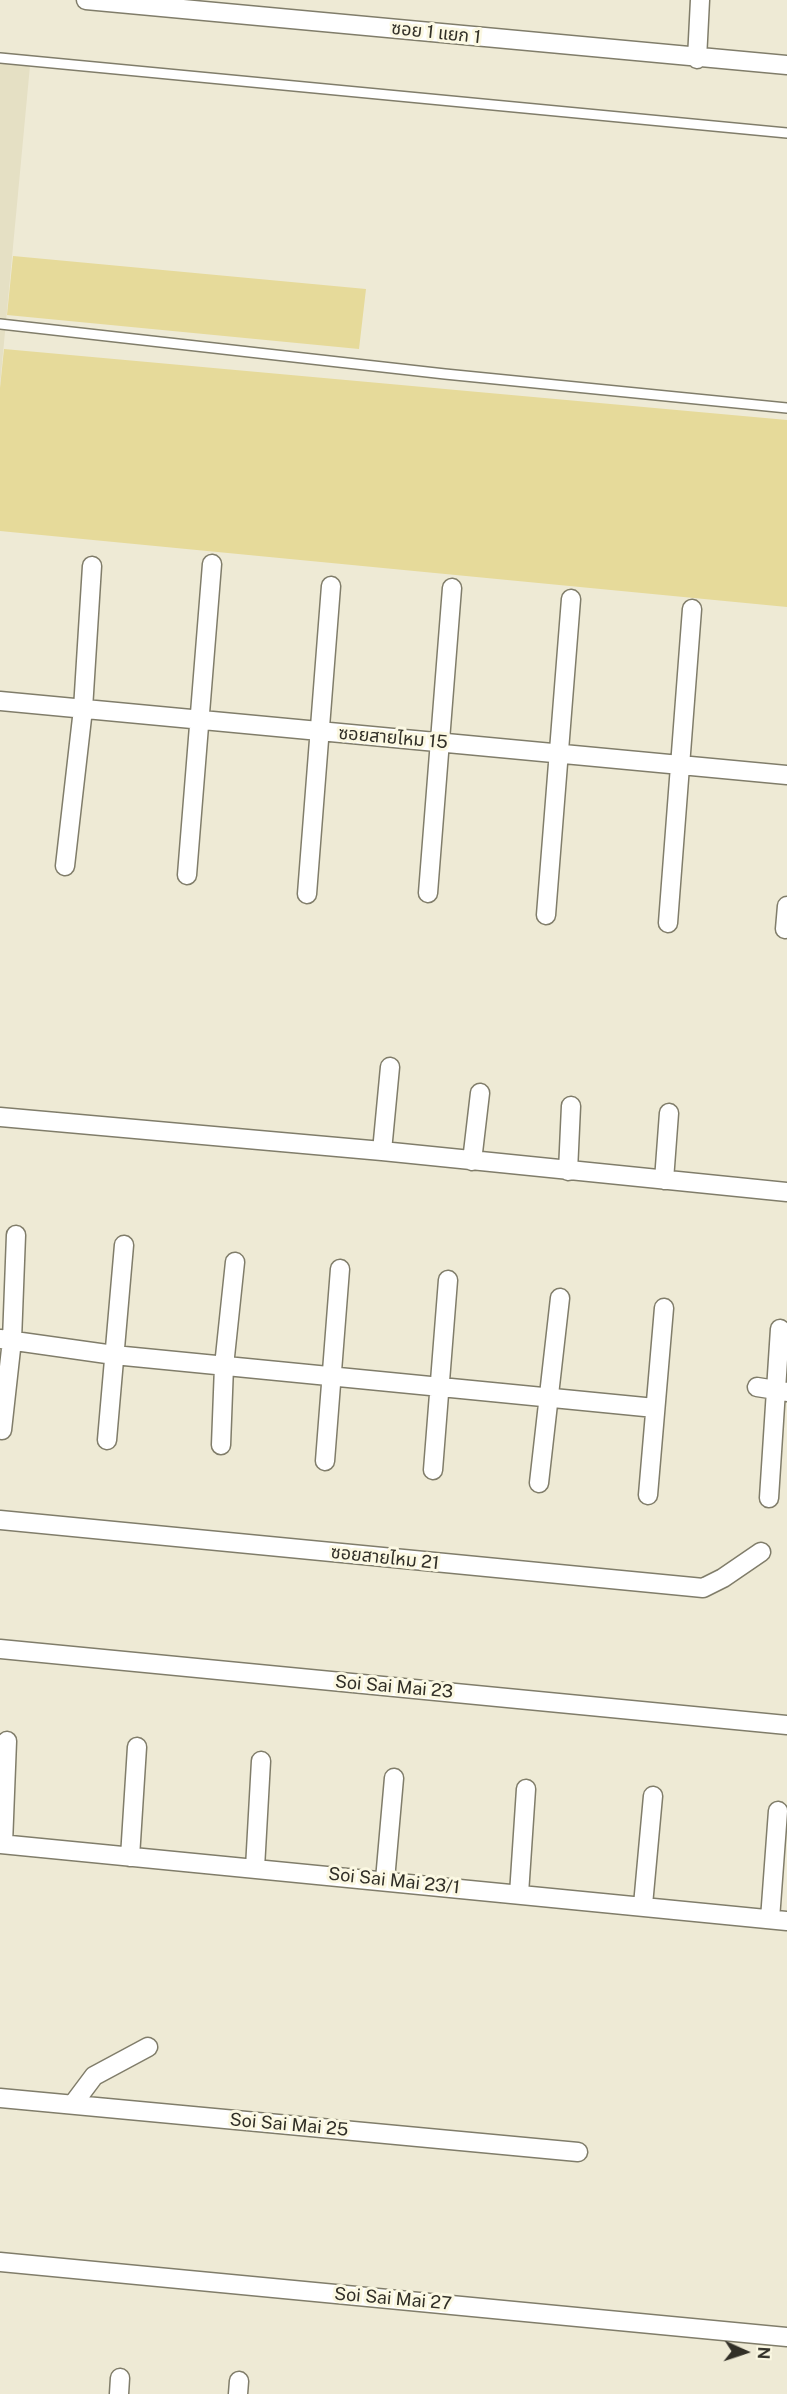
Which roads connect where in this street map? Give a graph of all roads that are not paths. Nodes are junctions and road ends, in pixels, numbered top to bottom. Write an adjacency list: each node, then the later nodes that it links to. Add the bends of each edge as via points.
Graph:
1 (86, 0): 3 (street, ซอย 1 แยก 1)
2 (700, 0): 5 (street)
3 (237, 7): 5 (street, ซอย 1 แยก 1)
4 (0, 58): 7 (lane); 8 (lane)
5 (697, 59): 6 (street, ซอย 1 แยก 1)
6 (787, 65)
7 (0, 66)
8 (787, 133)
9 (0, 324): 10 (lane)
10 (787, 408)
11 (212, 564): 19 (street)
12 (92, 566): 18 (street)
13 (331, 586): 20 (street)
14 (452, 588): 21 (street)
15 (572, 599): 22 (street)
16 (692, 609): 23 (street)
17 (0, 701): 18 (street, ซอยสายไหม 15)
18 (83, 709): 19 (street, ซอยสายไหม 15); 25 (street)
19 (201, 720): 20 (street, ซอยสายไหม 15); 26 (street)
20 (319, 731): 21 (street, ซอยสายไหม 15); 28 (street)
21 (440, 742): 22 (street, ซอยสายไหม 15); 27 (street)
22 (560, 754): 23 (street, ซอยสายไหม 15); 30 (street)
23 (680, 765): 24 (street, ซอยสายไหม 15); 31 (street)
24 (787, 775)
25 (65, 866)
26 (187, 874)
27 (428, 893)
28 (307, 894)
29 (787, 906): 32 (street)
30 (546, 915)
31 (668, 923)
32 (784, 929)
33 (390, 1067): 38 (street)
34 (480, 1093): 39 (street)
35 (571, 1106): 40 (street)
36 (669, 1113): 41 (street)
37 (0, 1116): 38 (street)
38 (382, 1151): 39 (street)
39 (472, 1161): 40 (street)
40 (568, 1171): 41 (street)
41 (664, 1180): 42 (street)
42 (787, 1192)
43 (16, 1235): 51 (street)
44 (124, 1245): 52 (street)
45 (235, 1262): 53 (street)
46 (340, 1269): 54 (street)
47 (448, 1280): 55 (street)
48 (560, 1298): 58 (street)
49 (663, 1308): 59 (street)
50 (780, 1329): 57 (street)
51 (6, 1339): 52 (street); 60 (street)
52 (114, 1355): 53 (street); 61 (street)
53 (224, 1366): 54 (street); 62 (street)
54 (332, 1376): 55 (street); 63 (street)
55 (438, 1387): 58 (street); 64 (street)
56 (757, 1387): 57 (street)
57 (782, 1391): 67 (street)
58 (548, 1398): 59 (street); 65 (street)
59 (655, 1408): 66 (street)
60 (2, 1430)
61 (107, 1440)
62 (221, 1445)
63 (325, 1461)
64 (433, 1470)
65 (539, 1483)
66 (648, 1495)
67 (769, 1498)
68 (0, 1520): 69 (street, ซอยสายไหม 21, via 703,1588)
69 (761, 1552)
70 (0, 1649): 71 (street, Soi Sai Mai 23)
71 (787, 1725)
72 (7, 1741): 79 (street)
73 (137, 1748): 80 (street)
74 (261, 1761): 81 (street)
75 (394, 1778): 82 (street)
76 (526, 1789): 83 (street)
77 (653, 1796): 84 (street)
78 (778, 1811): 85 (street)
79 (2, 1844): 80 (street, Soi Sai Mai 23/1)
80 (130, 1857): 81 (street, Soi Sai Mai 23/1)
81 (255, 1868): 82 (street, Soi Sai Mai 23/1)
82 (386, 1880): 83 (street, Soi Sai Mai 23/1)
83 (519, 1894): 84 (street, Soi Sai Mai 23/1)
84 (643, 1905): 85 (street, Soi Sai Mai 23/1)
85 (779, 1920)
86 (148, 2047): 88 (street, via 94,2076)
87 (0, 2098): 88 (street, Soi Sai Mai 25)
88 (73, 2104): 89 (street, Soi Sai Mai 25)
89 (578, 2152)
90 (0, 2262): 91 (street, Soi Sai Mai 27)
91 (787, 2337)

